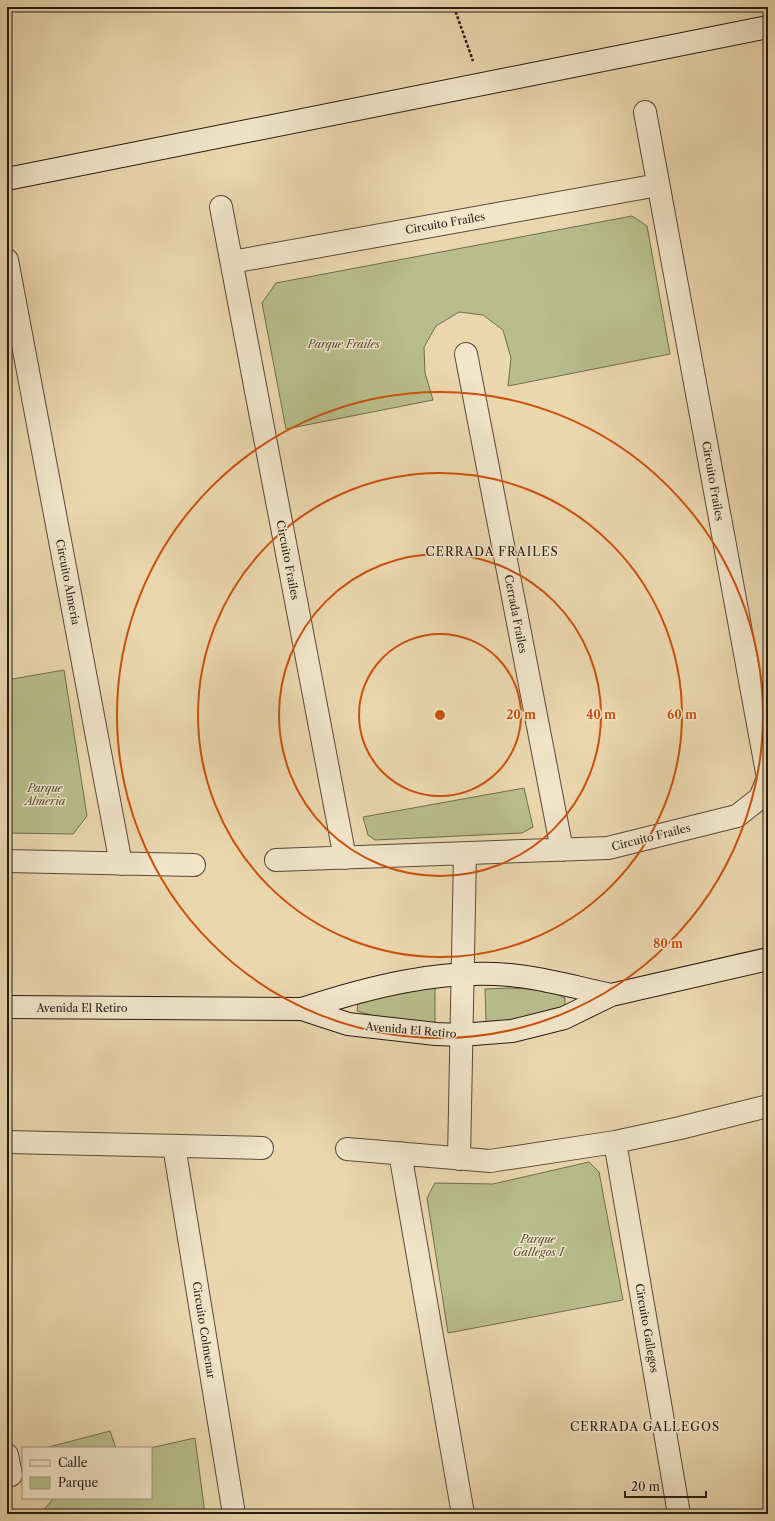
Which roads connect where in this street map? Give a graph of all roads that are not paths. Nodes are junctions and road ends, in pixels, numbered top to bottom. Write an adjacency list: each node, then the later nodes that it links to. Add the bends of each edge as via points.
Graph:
1 (768, 27): 3 (street)
2 (645, 112): 4 (street, Circuito Frailes)
3 (7, 179)
4 (658, 184): 7 (street, Circuito Frailes); 10 (street, Circuito Frailes)
5 (221, 207): 7 (street, Circuito Frailes)
6 (7, 260): 8 (street, Circuito Almeria)
7 (232, 262): 13 (street, Circuito Frailes)
8 (11, 302): 16 (street, Circuito Almeria)
9 (466, 354): 11 (street, Cerrada Frailes)
10 (768, 778): 11 (street, Circuito Frailes, via 760,798 737,816 608,848)
11 (562, 850): 12 (street, Circuito Frailes)
12 (465, 854): 13 (street, Circuito Frailes); 19 (street)
13 (345, 858): 14 (street, Circuito Frailes)
14 (276, 860)
15 (7, 862): 16 (street)
16 (121, 864): 17 (street)
17 (194, 865)
18 (768, 959): 20 (street, Avenida El Retiro)
19 (462, 975): 20 (street, Avenida El Retiro, via 511,975); 22 (street, Avenida El Retiro, via 438,976 370,988); 23 (street)
20 (611, 995): 23 (street, Avenida El Retiro, via 564,1018 512,1031)
21 (7, 1007): 22 (street, Avenida El Retiro)
22 (302, 1009): 23 (street, Avenida El Retiro, via 348,1024)
23 (462, 1035): 31 (street)
24 (768, 1106): 26 (street)
25 (7, 1142): 27 (street)
26 (615, 1142): 31 (street, via 490,1161); 34 (street, Circuito Gallegos)
27 (174, 1146): 28 (street); 32 (street, Circuito Colmenar)
28 (262, 1148)
29 (347, 1149): 30 (street)
30 (400, 1153): 31 (street); 33 (street)
31 (459, 1159)
32 (234, 1514)
33 (463, 1514)
34 (679, 1514)

